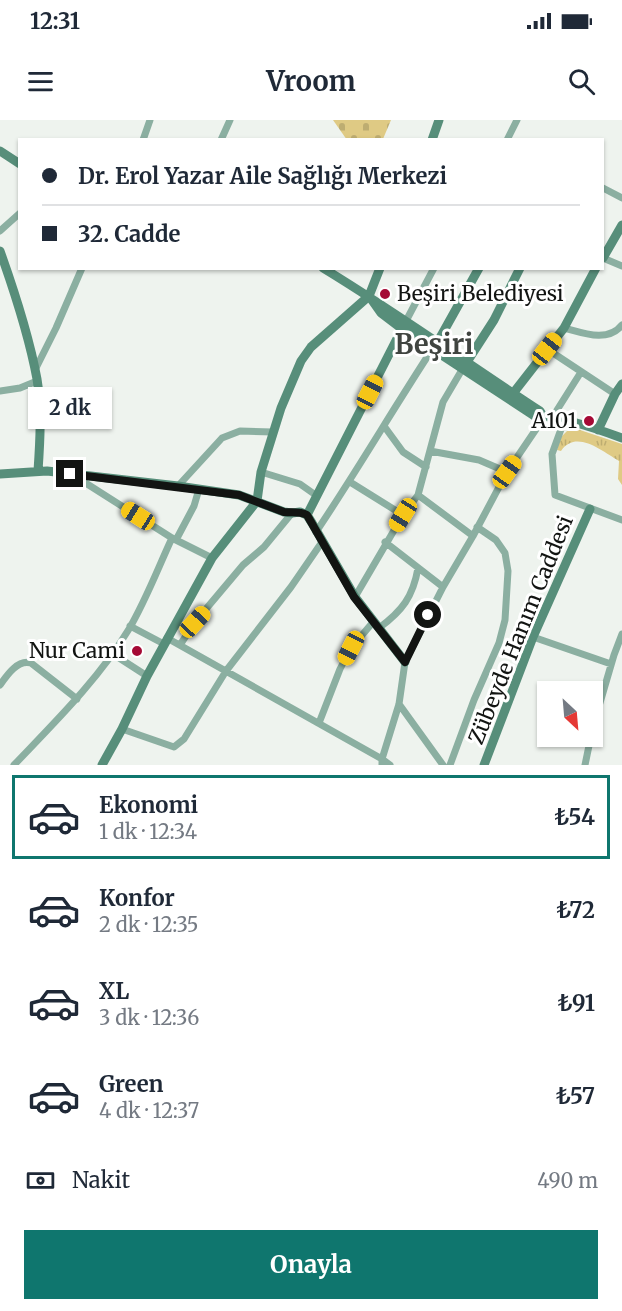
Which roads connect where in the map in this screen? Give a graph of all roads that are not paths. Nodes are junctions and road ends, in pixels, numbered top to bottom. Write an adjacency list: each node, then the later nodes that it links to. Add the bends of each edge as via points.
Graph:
1 (150, 120): 5 (street)
2 (230, 120): 6 (street)
3 (439, 120): 7 (street)
4 (517, 120): 8 (street)
5 (146, 138)
6 (222, 138)
7 (433, 138)
8 (509, 138)
9 (0, 151): 10 (street)
10 (18, 163)
11 (604, 189): 12 (street)
12 (622, 198)
13 (18, 215): 15 (street)
14 (622, 225): 17 (street)
15 (0, 231)
16 (0, 251): 34 (street, via 17,298)
17 (604, 256)
18 (604, 258): 19 (street)
19 (622, 266)
20 (81, 270): 34 (street)
21 (326, 270): 27 (street)
22 (379, 270): 27 (street)
23 (433, 270): 28 (street)
24 (478, 270): 31 (street)
25 (519, 270): 33 (street)
26 (595, 270): 30 (street)
27 (369, 296): 28 (street); 45 (street, via 311,347 301,361)
28 (404, 325): 31 (street); 58 (street)
29 (622, 325): 30 (street, via 604,336)
30 (564, 328): 32 (street)
31 (435, 345): 33 (street); 43 (street)
32 (547, 349): 35 (street); 40 (street)
33 (465, 365): 40 (street); 47 (street, via 443,402)
34 (34, 370): 36 (street)
35 (581, 372): 39 (street); 41 (street)
36 (37, 381): 38 (street); 49 (street)
37 (622, 384): 39 (street)
38 (0, 391)
39 (615, 394): 44 (street)
40 (511, 396): 41 (street)
41 (547, 417): 42 (street); 51 (street)
42 (564, 421): 44 (street); 60 (street, via 552,454 555,495)
43 (384, 426): 48 (street, via 403,452); 54 (street)
44 (598, 430): 46 (street)
45 (273, 432): 50 (street); 55 (street, via 240,431 222,438)
46 (622, 438)
47 (430, 452): 48 (street); 51 (street, via 479,460)
48 (426, 467): 57 (street)
49 (38, 471): 52 (street); 53 (street)
50 (261, 471): 58 (street, via 300,484); 59 (street)
51 (507, 472): 65 (street)
52 (0, 474)
53 (70, 474): 55 (street); 68 (street)
54 (350, 482): 63 (street); 66 (street)
55 (178, 486): 56 (street)
56 (199, 489): 59 (street); 68 (street, via 194,506)
57 (418, 495): 63 (street); 67 (street)
58 (317, 496): 62 (street)
59 (257, 501): 61 (street); 71 (street)
60 (590, 508): 64 (street); 78 (street, Zübeyde Hanım Caddesi)
61 (292, 513): 62 (street); 80 (street, via 243,565)
62 (307, 515): 66 (street)
63 (403, 515): 70 (street)
64 (622, 520)
65 (477, 527): 67 (street); 98 (street, via 496,540 506,553 505,620)
66 (316, 532): 69 (street)
67 (473, 536): 73 (street)
68 (174, 539): 71 (street); 76 (street)
69 (322, 542): 74 (street); 84 (street)
70 (386, 542): 72 (street); 74 (street)
71 (212, 558): 79 (street)
72 (418, 568): 73 (street); 75 (street, via 414,585 398,614)
73 (442, 587): 82 (street)
74 (354, 597): 75 (street)
75 (376, 624): 82 (street); 90 (street, via 351,648)
76 (130, 626): 79 (street); 81 (street)
77 (622, 634): 83 (street)
78 (533, 637): 83 (street); 99 (street, Zübeyde Hanım Caddesi)
79 (165, 641): 80 (street); 85 (street)
80 (180, 645): 84 (street)
81 (113, 654): 85 (street); 88 (street)
82 (405, 662): 89 (street)
83 (611, 664): 87 (street)
84 (226, 670): 90 (street); 91 (street, via 184,739 174,747)
85 (147, 676): 91 (street)
86 (0, 685): 88 (street, via 21,662 31,663)
87 (603, 692)
88 (76, 699): 94 (street)
89 (399, 704): 93 (street); 97 (street)
90 (319, 723): 93 (street)
91 (122, 729): 95 (street)
92 (589, 747): 100 (street)
93 (382, 762): 96 (street)
94 (14, 765)
95 (102, 765)
96 (390, 765)
97 (443, 765)
98 (450, 765)
99 (484, 765)
100 (585, 765)

